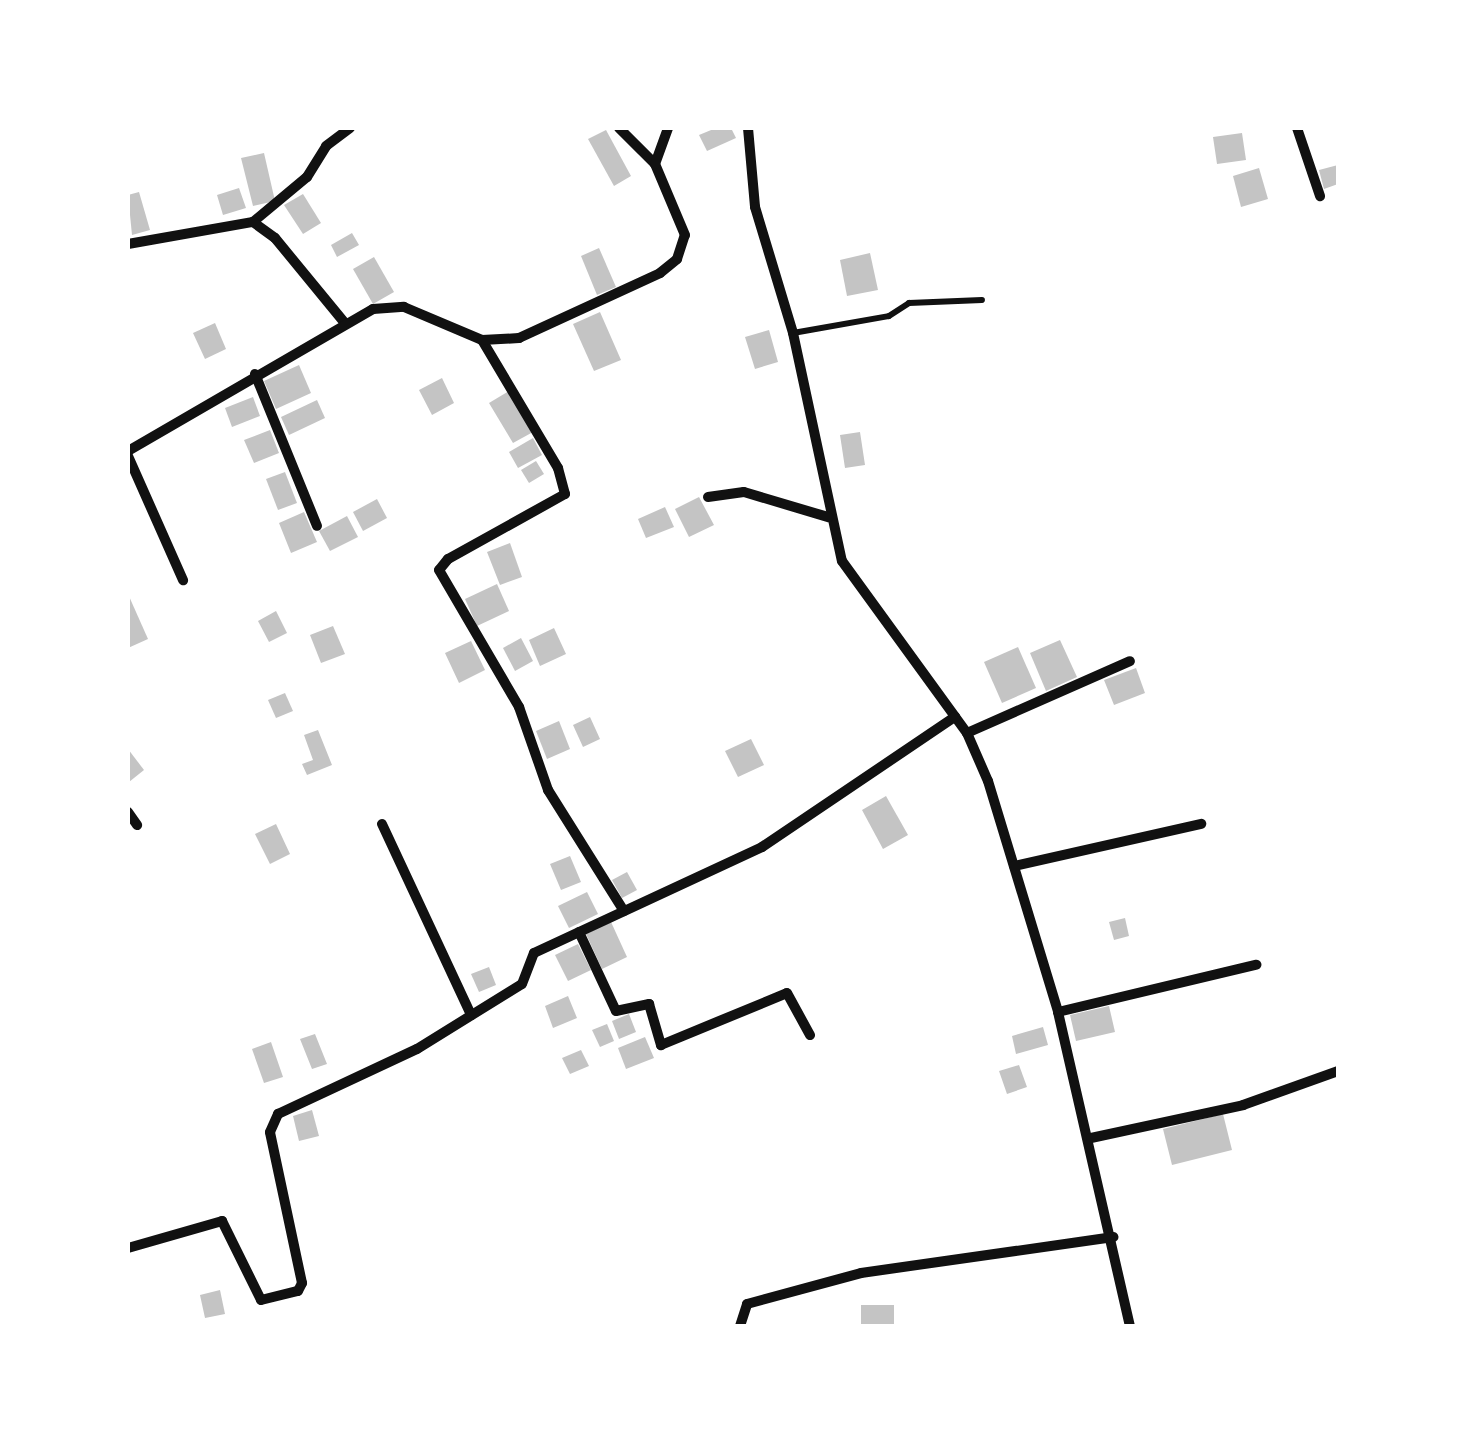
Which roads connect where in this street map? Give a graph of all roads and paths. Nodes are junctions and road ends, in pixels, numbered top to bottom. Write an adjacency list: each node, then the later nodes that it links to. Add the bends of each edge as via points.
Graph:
1 (350, 128): 8 (street)
2 (620, 128): 6 (street)
3 (668, 128): 6 (street)
4 (748, 128): 12 (street, via 755,207)
5 (1298, 128): 7 (street)
6 (655, 164): 13 (street, via 682,218 685,235 677,259 538,332)
7 (1320, 196)
8 (253, 222): 9 (street); 11 (street, via 275,238)
9 (128, 244)
10 (982, 300): 12 (lane, via 909,303 888,316)
11 (344, 322): 13 (street, via 373,309 404,306); 14 (street)
12 (793, 333): 17 (street)
13 (482, 340): 28 (street, via 558,468 566,494 448,559 440,570 519,707 548,790)
14 (255, 374): 15 (street); 18 (street)
15 (128, 454): 19 (street)
16 (708, 497): 17 (street, via 744,492)
17 (828, 518): 21 (street, via 855,584)
18 (317, 526)
19 (183, 580)
20 (1130, 661): 22 (street)
21 (955, 717): 22 (street); 28 (street, via 762,847)
22 (967, 733): 27 (street)
23 (128, 812): 26 (street)
24 (382, 824): 32 (street)
25 (1201, 824): 27 (street)
26 (136, 825)
27 (1014, 866): 31 (street)
28 (624, 911): 29 (street)
29 (579, 932): 32 (street, via 534,953 522,984); 33 (street, via 616,1011 648,1004 661,1045 788,993)
30 (1256, 964): 31 (street)
31 (1058, 1012): 35 (street)
32 (471, 1016): 37 (street, via 417,1049 288,1106 272,1122 298,1290 261,1300 222,1221)
33 (810, 1035)
34 (1338, 1071): 35 (street, via 1242,1105)
35 (1091, 1138): 36 (street)
36 (1112, 1237): 38 (street, via 862,1273 742,1306); 39 (street)
37 (128, 1248)
38 (740, 1326)
39 (1130, 1326)

